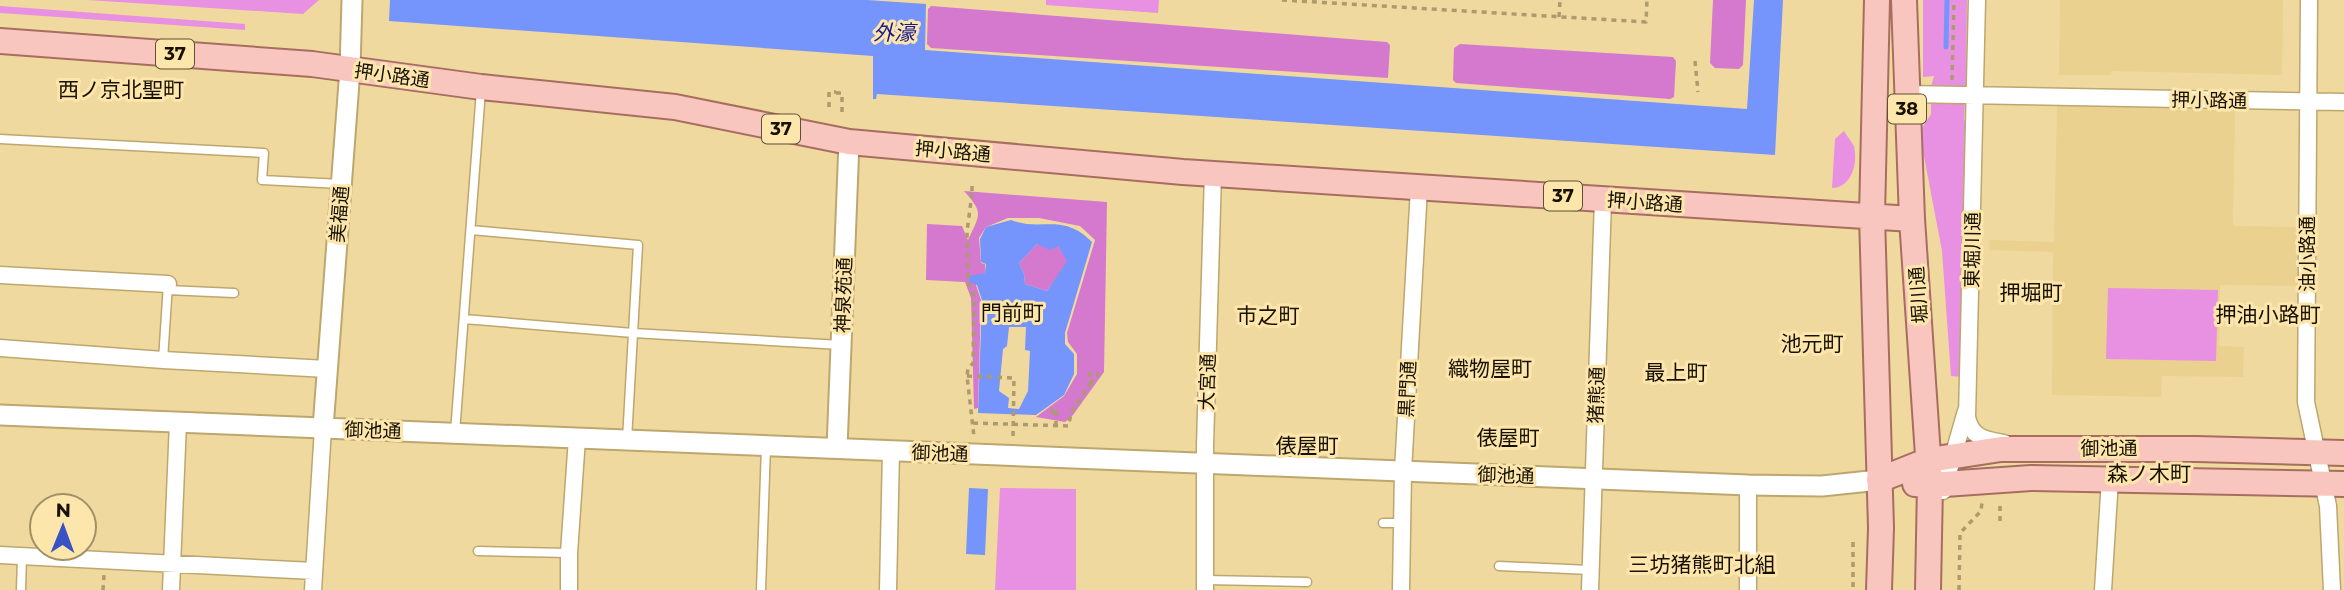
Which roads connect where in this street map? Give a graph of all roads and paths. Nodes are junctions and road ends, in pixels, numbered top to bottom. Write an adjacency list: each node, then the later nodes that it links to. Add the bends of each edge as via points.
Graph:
1 (352, 0): 13 (street, 美福通)
2 (1282, 0): 10 (path)
3 (1560, 0): 10 (path)
4 (1647, 0): 10 (path, via 1646,22)
5 (1877, 0): 30 (main road, 38)
6 (1903, 0): 17 (main road, 堀川通 / 38)
7 (1954, 0): 14 (path)
8 (1977, 0): 18 (street, 東堀川通)
9 (2309, 0): 19 (street, 油小路通)
10 (1559, 17)
11 (0, 41): 13 (main road, 押小路通 / 37)
12 (1695, 61): 16 (path)
13 (351, 69): 15 (main road, 押小路通 / 37); 27 (street, 美福通)
14 (1952, 82)
15 (481, 87): 24 (main road, 押小路通 / 37, via 676,107); 32 (lane)
16 (1698, 92)
17 (1906, 93): 18 (street, 押小路通); 31 (main road, 堀川通 / 38)
18 (1970, 95): 19 (street, 押小路通); 46 (street, 東堀川通)
19 (2308, 101): 20 (street, 押小路通); 63 (street, 油小路通, via 2306,402)
20 (2344, 102)
21 (829, 107): 22 (path, via 830,92 842,93)
22 (842, 112)
23 (0, 139): 27 (lane, via 264,153 262,180)
24 (849, 142): 25 (main road, 押小路通 / 37); 38 (street, 神泉苑通)
25 (1213, 173): 28 (main road, 押小路通 / 37); 67 (street, 大宮通)
26 (972, 183): 44 (path, via 967,232 968,282 974,296 973,363)
27 (341, 184): 42 (street, 美福通)
28 (1419, 188): 29 (main road, 押小路通 / 37); 68 (street, 黒門通)
29 (1603, 199): 30 (main road, 押小路通 / 37); 69 (street, 猪熊通)
30 (1872, 216): 31 (main road, 押小路通 / 37); 71 (main road)
31 (1912, 219): 66 (main road, 堀川通)
32 (471, 230): 36 (lane); 37 (lane, via 638,245)
33 (0, 275): 34 (street)
34 (167, 287): 35 (lane); 40 (lane)
35 (234, 293)
36 (464, 320): 37 (lane); 54 (lane)
37 (633, 333): 38 (lane); 58 (lane)
38 (841, 345): 61 (street, 神泉苑通)
39 (0, 348): 40 (street)
40 (163, 360): 42 (street)
41 (1090, 368): 45 (path)
42 (327, 369): 53 (street, 美福通)
43 (1099, 373): 45 (path)
44 (967, 376): 50 (path); 51 (path, via 1014,378)
45 (1089, 386): 52 (path, via 1068,426)
46 (1968, 405): 60 (street, 東堀川通, via 1969,425 1978,436); 65 (street)
47 (1055, 411): 52 (path)
48 (0, 415): 49 (street, 御池通)
49 (178, 422): 53 (street, 御池通); 84 (street)
50 (973, 422): 51 (path); 55 (path)
51 (1013, 424): 52 (path); 57 (path)
52 (1056, 426)
53 (323, 428): 54 (street, 御池通); 87 (street)
54 (455, 433): 56 (street, 御池通)
55 (974, 437)
56 (577, 438): 58 (street, 御池通); 81 (street)
57 (1013, 439)
58 (627, 440): 59 (street, 御池通)
59 (766, 446): 61 (street, 御池通); 94 (lane)
60 (2037, 447): 63 (main road, 御池通); 65 (main road, 御池通)
61 (837, 449): 62 (street, 御池通)
62 (891, 451): 67 (street, 御池通); 95 (street)
63 (2317, 452): 64 (main road, 御池通); 72 (street, 油小路通)
64 (2344, 453)
65 (1953, 456): 66 (main road, 御池通); 74 (street)
66 (1929, 460): 71 (main road, 御池通); 74 (main road, 堀川通)
67 (1205, 463): 68 (street, 御池通); 89 (street, 大宮通)
68 (1403, 471): 69 (street, 御池通); 78 (street, 黒門通)
69 (1593, 479): 73 (street, 御池通); 86 (street, 猪熊通)
70 (2110, 479): 72 (main road, 御池通); 74 (main road, 御池通, via 2031,478); 102 (street)
71 (1879, 480): 73 (street, 御池通, via 1822,486); 74 (main road, 御池通); 100 (main road)
72 (2334, 484): 103 (street, 油小路通, via 2328,506)
73 (1748, 485): 98 (street)
74 (1938, 485): 101 (main road, 堀川通, via 1930,529)
75 (2000, 504): 76 (path)
76 (2000, 521)
77 (1383, 523): 78 (lane)
78 (1402, 523): 96 (street, 黒門通)
79 (1853, 542): 99 (path)
80 (478, 551): 81 (lane)
81 (569, 553): 93 (street)
82 (0, 555): 83 (street)
83 (22, 556): 84 (street); 90 (lane)
84 (172, 563): 87 (street); 91 (street)
85 (1499, 566): 86 (lane)
86 (1590, 570): 97 (street, 猪熊通)
87 (314, 571): 92 (street)
88 (1307, 582): 89 (lane)
89 (1205, 585)
90 (21, 590)
91 (171, 590)
92 (313, 590)
93 (569, 590)
94 (761, 590)
95 (888, 590)
96 (1401, 590)
97 (1590, 590)
98 (1748, 590)
99 (1853, 590)
100 (1879, 590)
101 (1928, 590)
102 (2103, 590)
103 (2332, 590)

